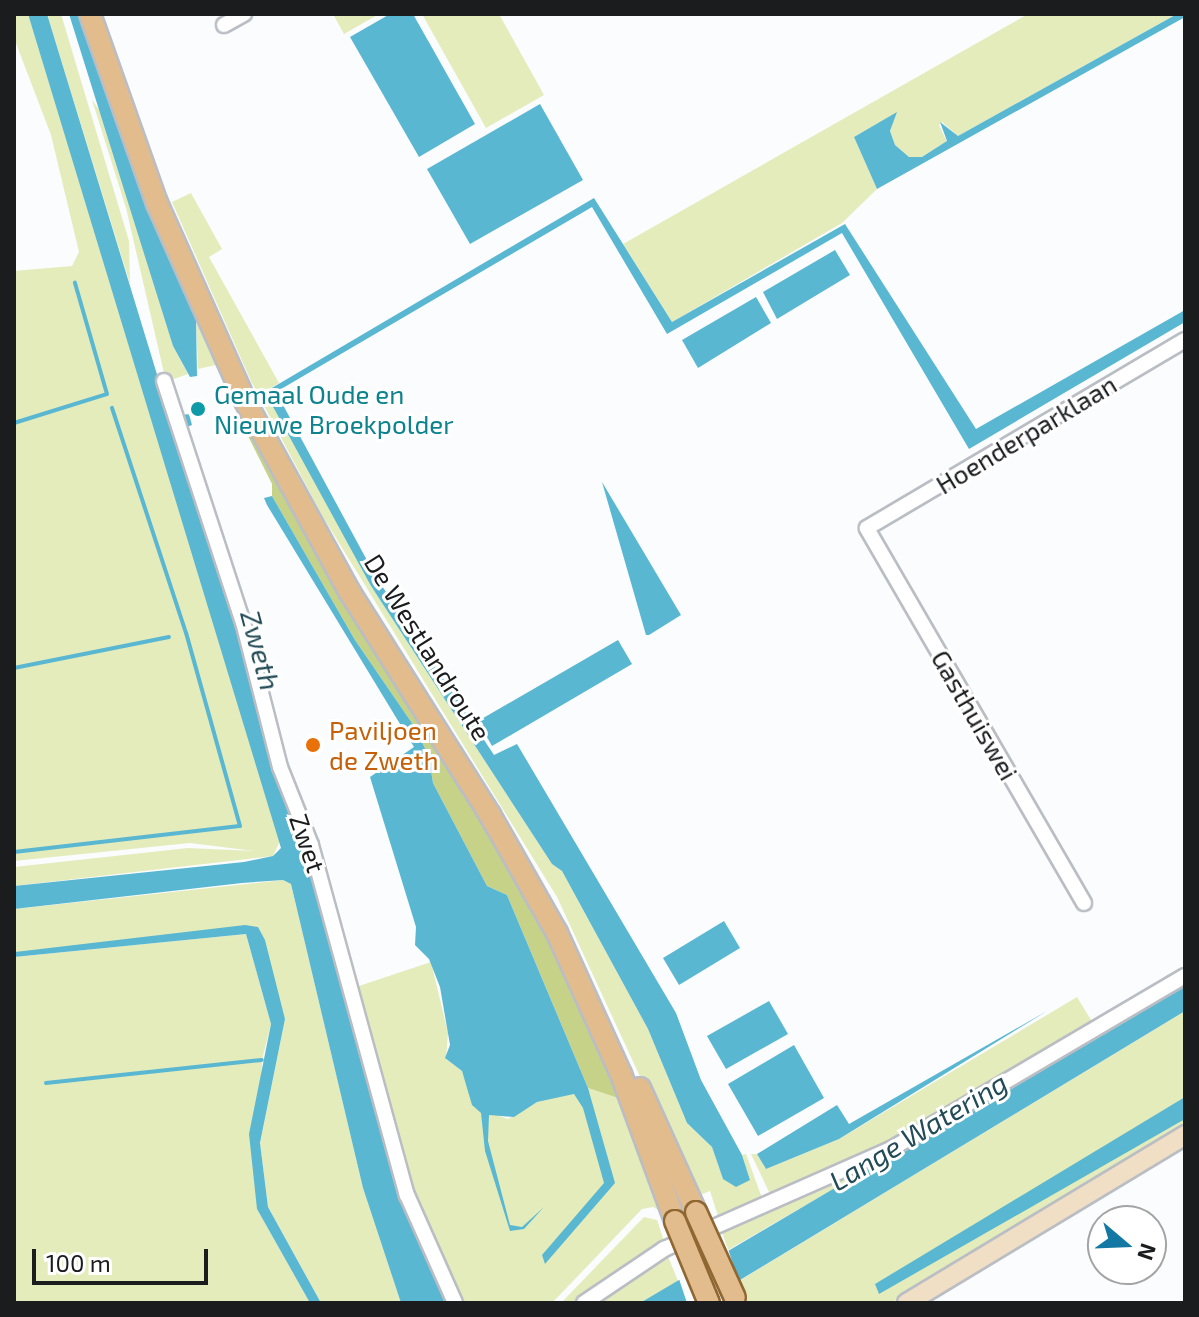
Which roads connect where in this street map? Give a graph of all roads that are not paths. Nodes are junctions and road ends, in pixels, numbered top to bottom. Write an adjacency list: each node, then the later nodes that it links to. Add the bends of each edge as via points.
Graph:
1 (90, 14): 14 (main road, De Westlandroute, bridge, via 157,203 245,401 342,580 490,815 557,933 597,1016)
2 (101, 14): 11 (main road, De Westlandroute, bridge, via 181,234 255,396 338,551 550,896)
3 (244, 14): 4 (street)
4 (224, 25)
5 (1185, 340): 7 (street, Hoenderparklaan)
6 (164, 381): 12 (street, Zwet, via 243,622 280,767 311,845 407,1195)
7 (867, 528): 8 (street, Gasthuiswei)
8 (1084, 903)
9 (1185, 976): 13 (street, via 891,1149 664,1249)
10 (1185, 1135): 15 (street)
11 (737, 1301)
12 (455, 1303)
13 (584, 1303)
14 (709, 1303)
15 (907, 1303)

